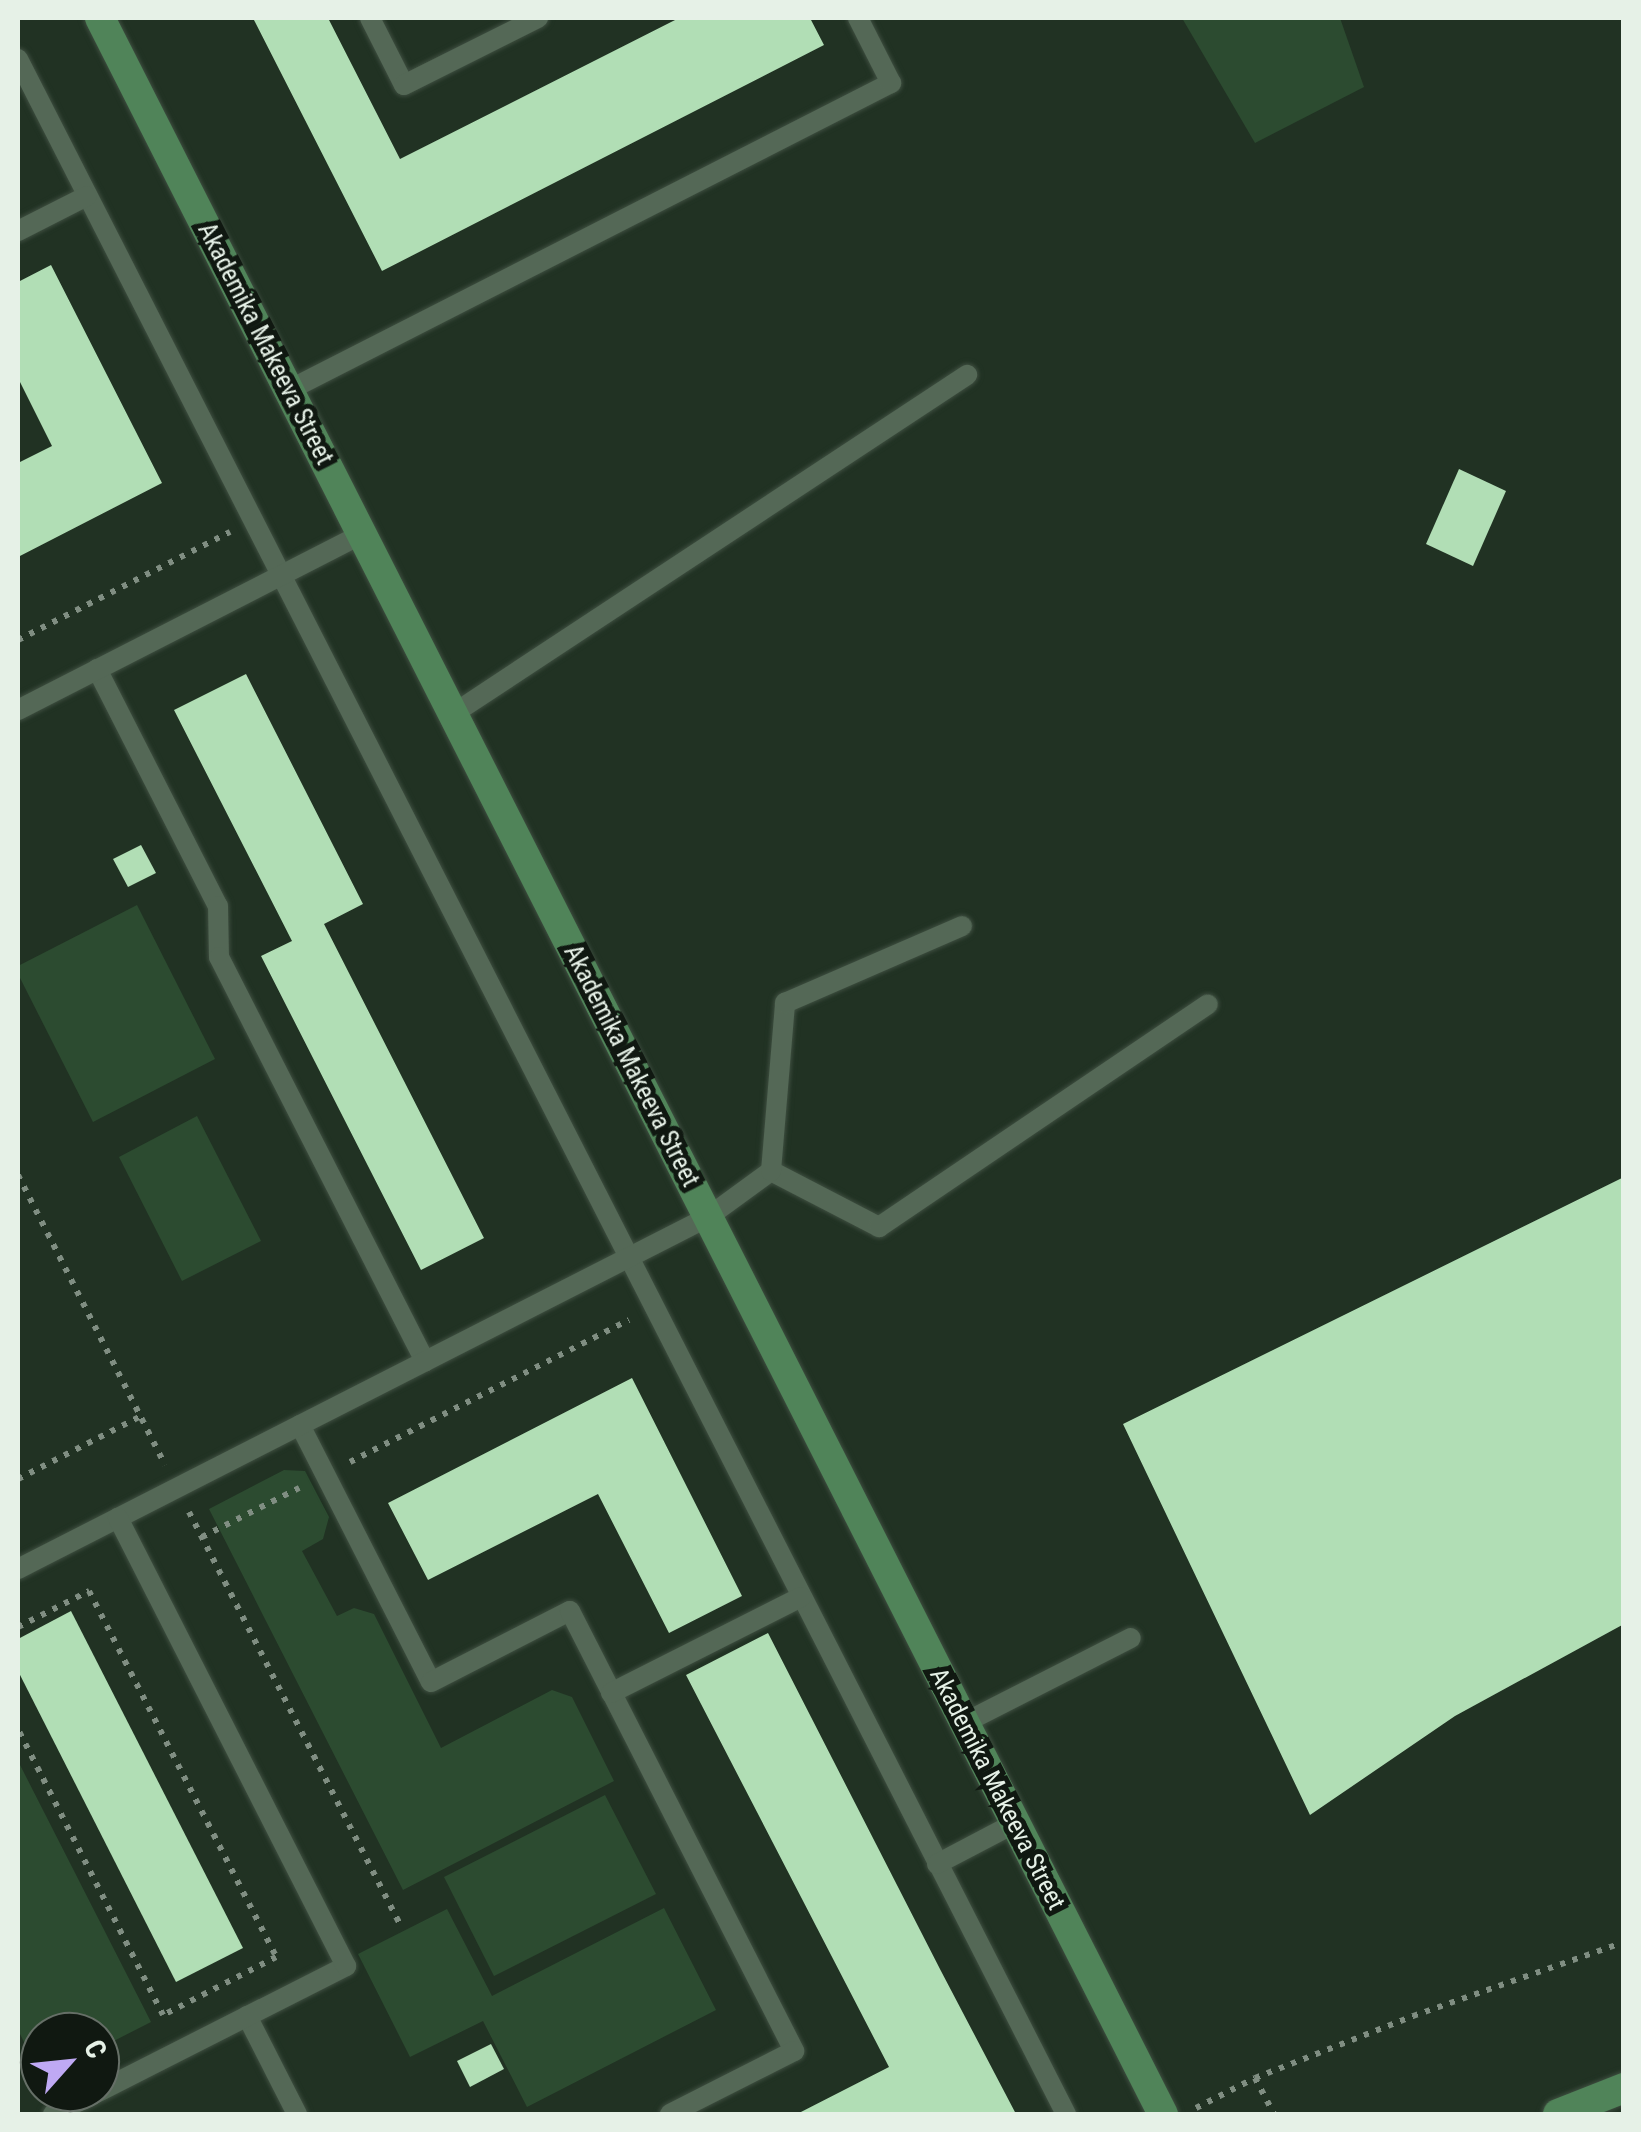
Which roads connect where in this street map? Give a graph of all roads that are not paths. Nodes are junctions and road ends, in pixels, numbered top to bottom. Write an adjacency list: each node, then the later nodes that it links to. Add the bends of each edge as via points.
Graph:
1 (100, 18): 9 (street, Akademika Makeeva Street)
2 (370, 18): 3 (lane, via 404,85)
3 (538, 18)
4 (858, 18): 9 (lane, via 891,83)
5 (18, 59): 6 (lane)
6 (88, 196): 7 (lane); 11 (lane)
7 (18, 232)
8 (967, 375): 14 (lane)
9 (289, 390): 10 (street, Akademika Makeeva Street)
10 (362, 534): 11 (lane); 14 (street, Akademika Makeeva Street)
11 (281, 576): 12 (lane); 19 (lane)
12 (97, 669): 13 (lane); 20 (lane, via 218,906 218,957)
13 (18, 710)
14 (453, 714): 18 (street, Akademika Makeeva Street)
15 (962, 926): 17 (lane, via 785,1003)
16 (1208, 1004): 17 (lane, via 880,1228)
17 (771, 1170): 18 (lane)
18 (708, 1218): 19 (lane); 27 (street, Akademika Makeeva Street)
19 (628, 1258): 20 (lane); 24 (lane)
20 (425, 1362): 21 (lane)
21 (300, 1425): 22 (lane); 26 (lane, via 431,1682 570,1611)
22 (118, 1518): 23 (lane); 30 (lane, via 346,1966)
23 (18, 1569)
24 (801, 1597): 26 (lane); 29 (lane)
25 (1131, 1638): 27 (lane)
26 (612, 1693): 34 (lane, via 794,2051)
27 (964, 1723): 28 (street, Akademika Makeeva Street)
28 (1015, 1823): 29 (lane); 36 (street, Akademika Makeeva Street)
29 (938, 1864): 35 (lane)
30 (247, 2016): 31 (lane); 33 (lane)
31 (120, 2080)
32 (1624, 2088): 37 (street)
33 (297, 2114)
34 (670, 2114)
35 (1066, 2114)
36 (1163, 2114)
37 (1558, 2114)

